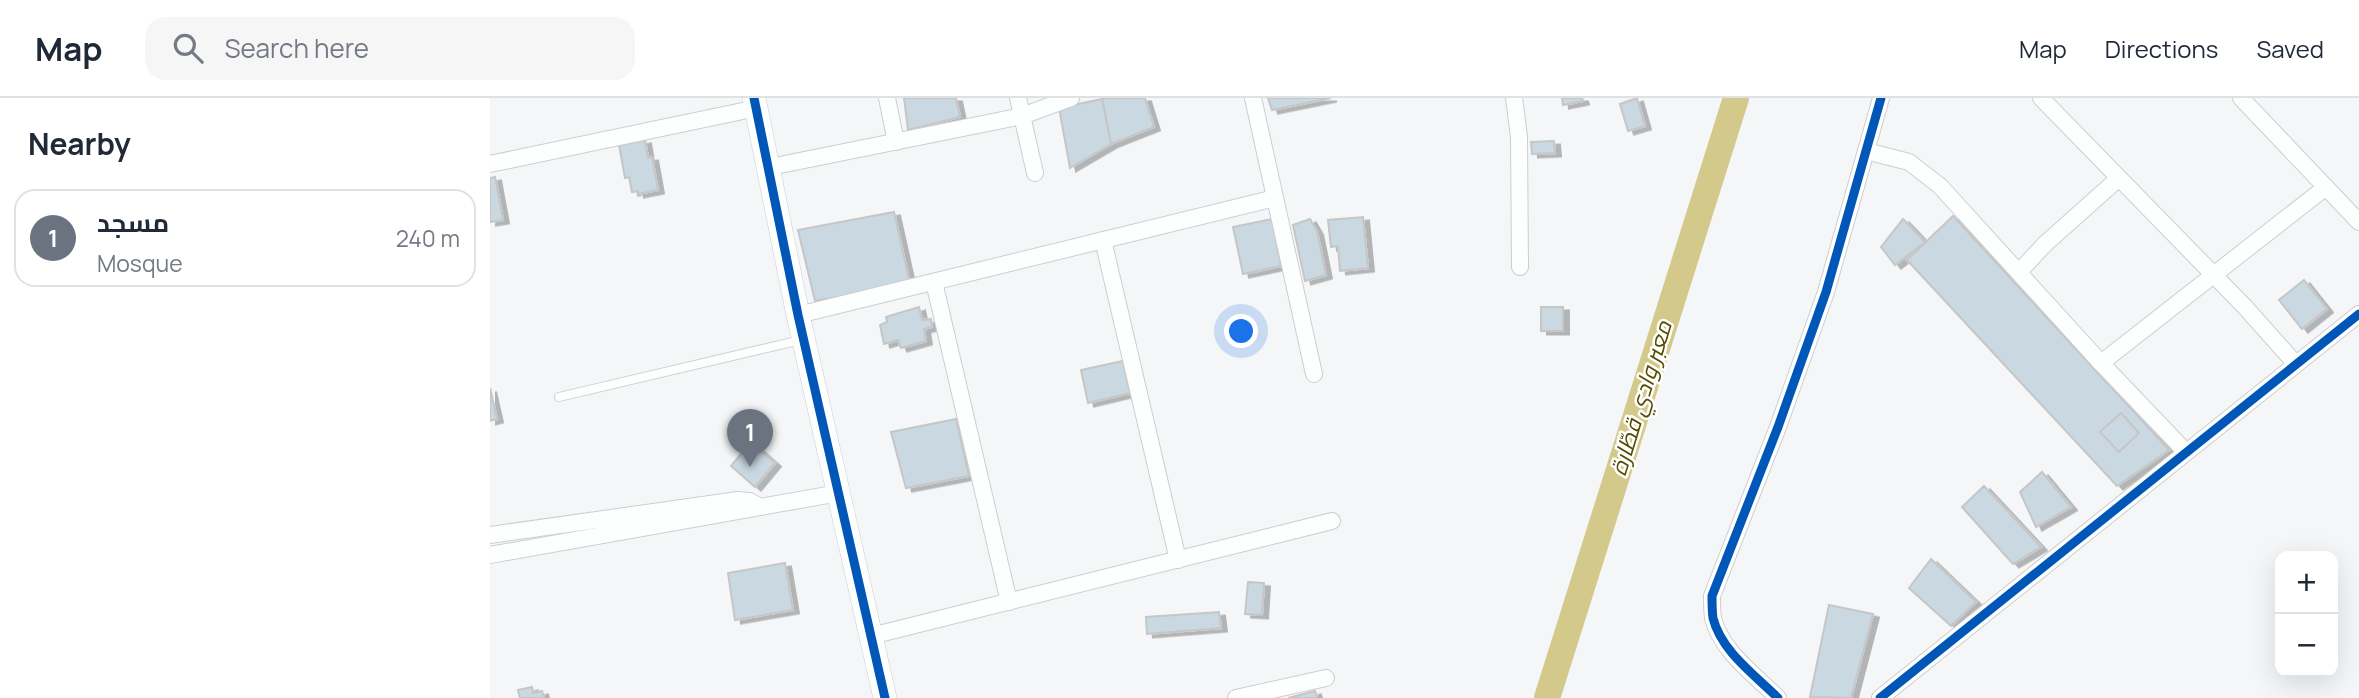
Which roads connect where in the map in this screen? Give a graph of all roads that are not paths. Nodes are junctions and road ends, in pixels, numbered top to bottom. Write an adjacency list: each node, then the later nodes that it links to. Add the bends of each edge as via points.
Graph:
1 (887, 98): 11 (street)
2 (1018, 98): 10 (street)
3 (1071, 98): 10 (street)
4 (1253, 98): 18 (street)
5 (1514, 98): 21 (street, via 1519,137)
6 (1881, 98): 12 (street)
7 (2040, 98): 16 (street)
8 (2241, 98): 17 (street)
9 (756, 103): 13 (street); 14 (street)
10 (1022, 116): 11 (street); 15 (street)
11 (896, 142): 14 (street)
12 (1866, 151): 22 (street, via 1921,169); 44 (street, via 1826,292 1712,596 1713,618 1732,653)
13 (490, 164)
14 (770, 167): 26 (street)
15 (1035, 173)
16 (2119, 178): 22 (street); 23 (street)
17 (2326, 187): 19 (street); 23 (street)
18 (1275, 198): 20 (street); 30 (street)
19 (2359, 222)
20 (1103, 240): 24 (street); 38 (street)
21 (1520, 267)
22 (2019, 272): 28 (street)
23 (2212, 275): 28 (street); 29 (street)
24 (934, 282): 26 (street); 39 (street)
25 (2359, 314): 29 (street)
26 (798, 315): 27 (street)
27 (804, 340): 31 (lane); 33 (street)
28 (2101, 363): 32 (street)
29 (2295, 363): 32 (street)
30 (1314, 374)
31 (559, 397)
32 (2186, 452): 45 (street)
33 (839, 493): 34 (street); 40 (street)
34 (760, 507): 36 (street, via 738,500); 37 (street)
35 (1332, 521): 38 (street)
36 (490, 535)
37 (490, 555)
38 (1178, 560): 39 (street)
39 (1009, 602): 40 (street)
40 (871, 636): 42 (street)
41 (1326, 678): 43 (street)
42 (885, 698)
43 (1236, 698)
44 (1778, 698)
45 (1880, 698)

